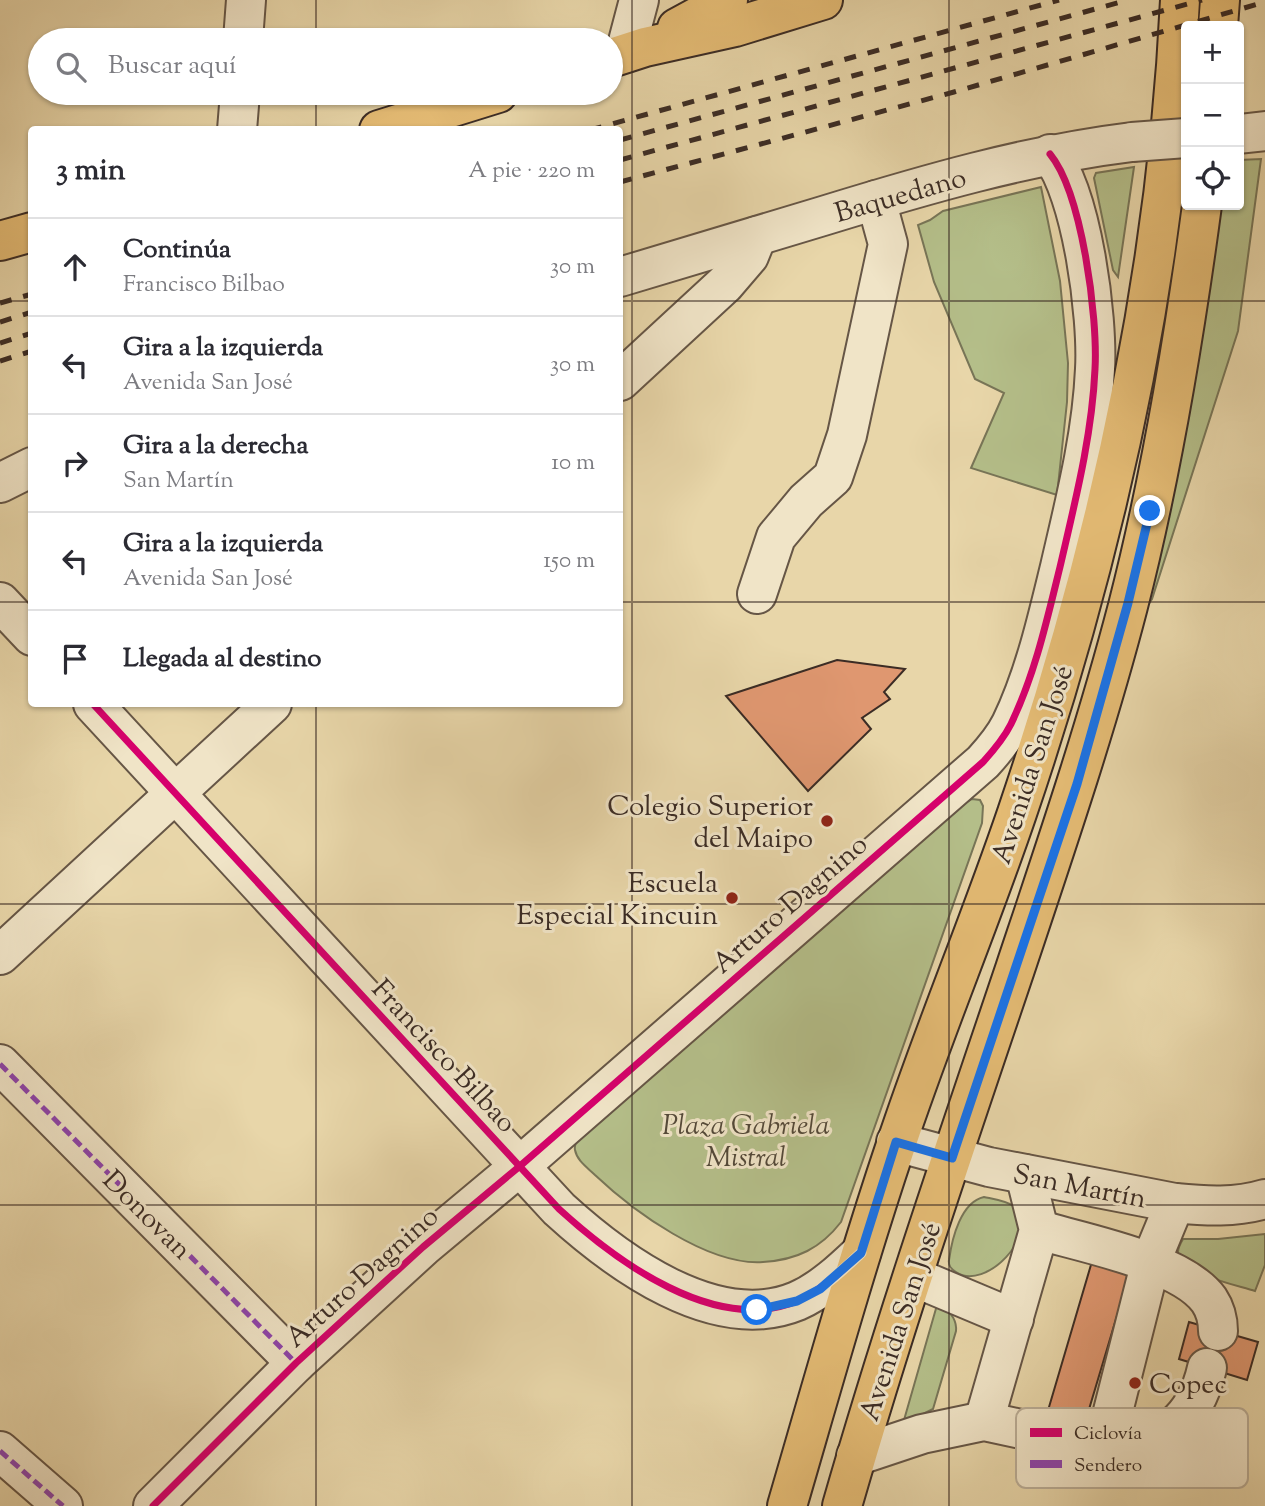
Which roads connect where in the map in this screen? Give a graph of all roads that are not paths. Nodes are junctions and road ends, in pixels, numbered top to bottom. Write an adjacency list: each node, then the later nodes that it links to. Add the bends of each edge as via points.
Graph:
1 (246, 0): 8 (street)
2 (639, 0): 9 (street)
3 (728, 0): 9 (main road)
4 (823, 0): 9 (main road)
5 (1181, 0): 35 (main road, Avenida San José, via 1163,196 1147,304 1097,548 1017,815)
6 (1220, 0): 7 (main road)
7 (1218, 21)
8 (244, 28)
9 (627, 53)
10 (239, 105): 12 (street)
11 (459, 105): 13 (main road)
12 (237, 126)
13 (392, 126)
14 (1265, 131): 15 (street)
15 (1244, 133)
16 (1181, 138): 17 (street, Baquedano, bridge)
17 (1050, 154): 18 (street, Baquedano); 37 (street, Arturo Dagnino, via 1063,174 1084,247 1096,366 1073,510 1033,669 1011,724 983,762)
18 (876, 200): 21 (street, Baquedano); 27 (street, via 888,244 847,435 832,477 776,537)
19 (1201, 210): 36 (main road, Avenida San José, via 1169,418 1128,603 1077,784)
20 (28, 233): 22 (main road)
21 (757, 236): 23 (street, Baquedano); 24 (street, via 749,256 725,284)
22 (0, 241)
23 (623, 276)
24 (623, 378)
25 (28, 469): 26 (street)
26 (0, 483)
27 (757, 594)
28 (0, 602): 29 (street)
29 (28, 632)
30 (96, 707): 32 (street, Francisco Bilbao)
31 (269, 707): 32 (street)
32 (176, 793): 33 (street); 37 (street, Francisco Bilbao)
33 (0, 955)
34 (0, 1064): 47 (street, Donovan)
35 (896, 1142): 36 (street, San Martín); 42 (main road, Avenida San José)
36 (952, 1158): 38 (street, San Martín); 44 (main road, Avenida San José)
37 (520, 1166): 42 (street, Francisco Bilbao, via 559,1209 609,1251 661,1283 714,1304 757,1310 797,1301 837,1276); 47 (street, Arturo Dagnino)
38 (1025, 1174): 40 (street, San Martín); 41 (street)
39 (1265, 1199): 40 (street, San Martín, via 1228,1205)
40 (1175, 1203): 43 (street)
41 (1039, 1230): 43 (street); 45 (street)
42 (861, 1253): 57 (main road, Avenida San José)
43 (1151, 1261): 46 (street, via 1210,1300); 49 (street)
44 (914, 1277): 45 (street); 54 (main road, Avenida San José)
45 (1014, 1319): 51 (street)
46 (1218, 1331)
47 (296, 1363): 56 (street, Arturo Dagnino)
48 (1207, 1368): 50 (street)
49 (1114, 1408)
50 (1189, 1408)
51 (984, 1421): 52 (street); 54 (street, via 922,1434)
52 (1016, 1428)
53 (0, 1451): 55 (street)
54 (856, 1456): 58 (main road, Avenida San José)
55 (63, 1506)
56 (153, 1506)
57 (787, 1506)
58 (842, 1506)

